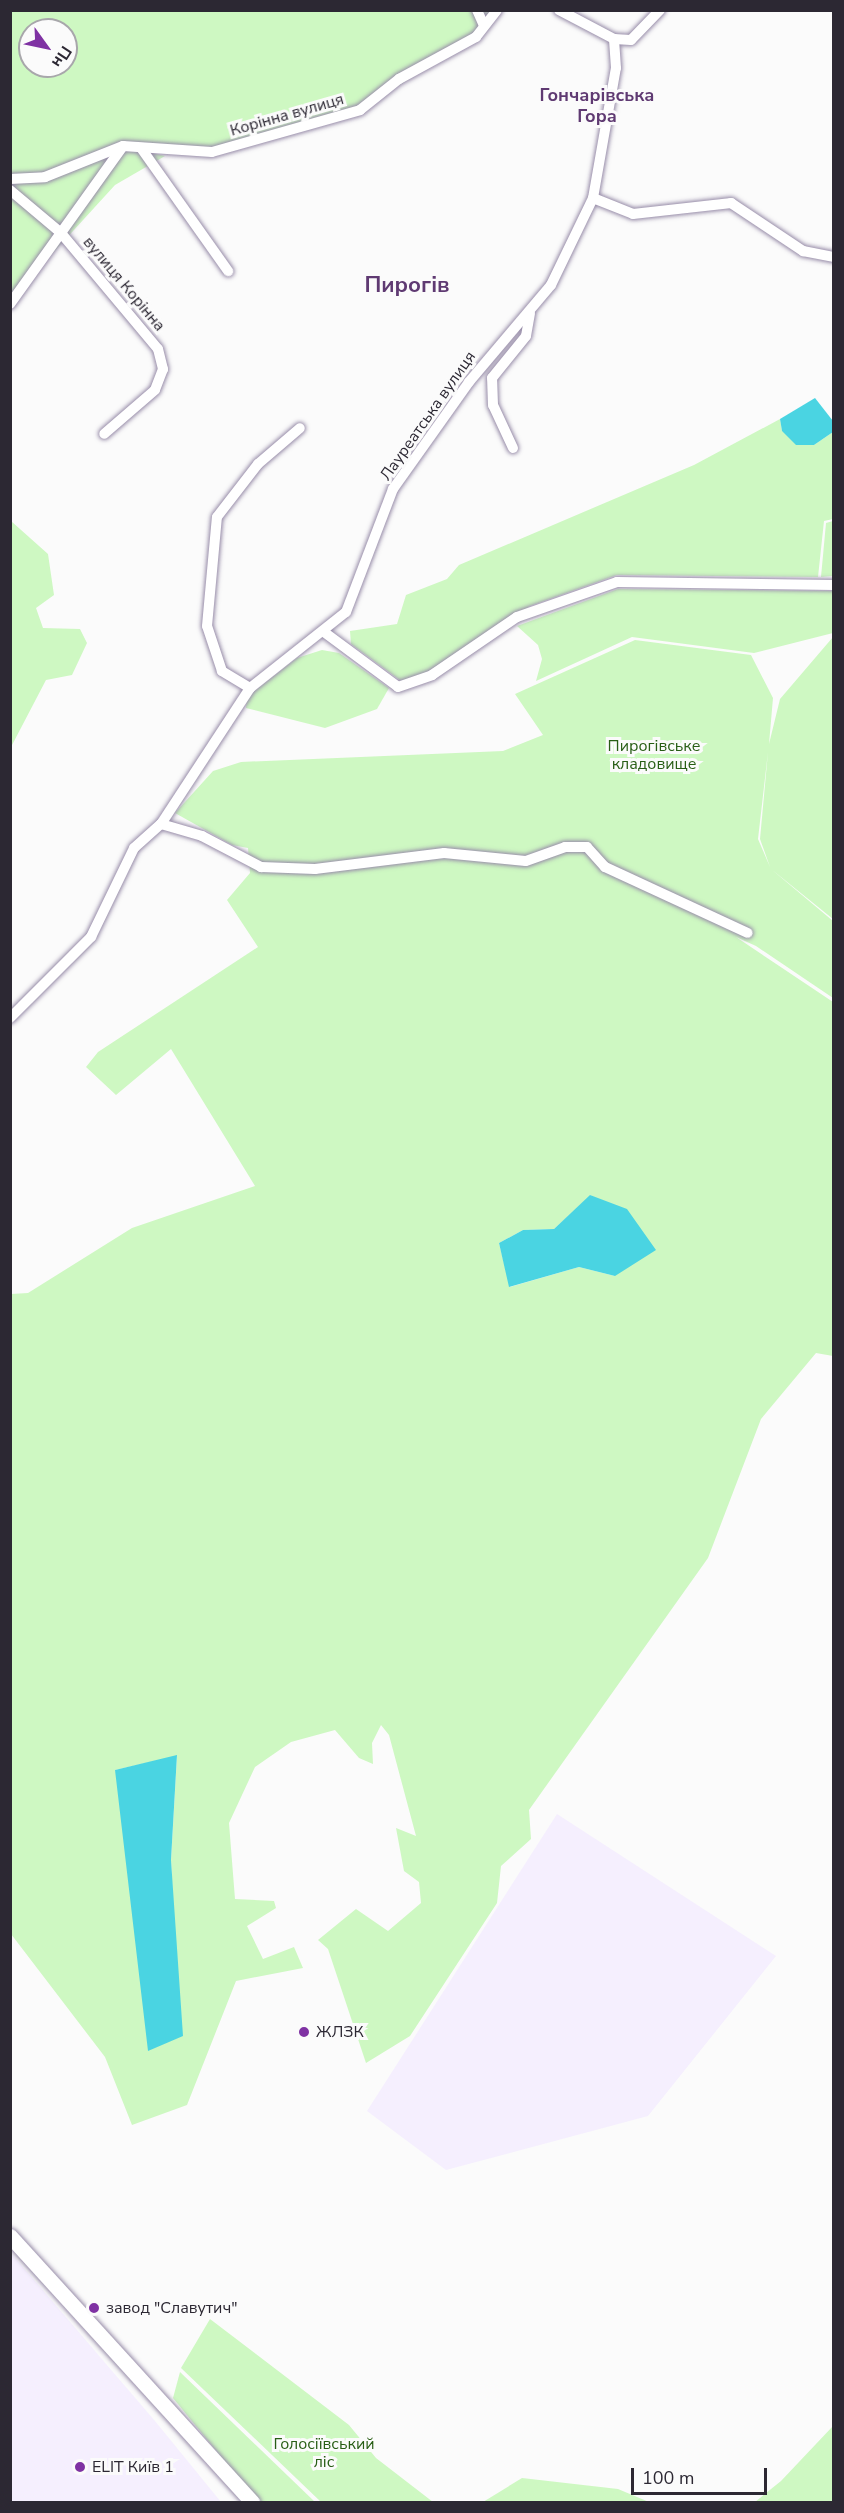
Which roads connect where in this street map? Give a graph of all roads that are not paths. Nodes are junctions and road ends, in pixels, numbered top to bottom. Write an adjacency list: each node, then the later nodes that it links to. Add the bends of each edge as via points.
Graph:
1 (477, 10): 5 (street)
2 (497, 10): 5 (street, Корінна вулиця)
3 (559, 10): 6 (street)
4 (660, 10): 6 (street, via 631,40)
5 (484, 26): 8 (street, Корінна вулиця, via 360,110 212,152)
6 (614, 39): 11 (street, Лауреатська вулиця, via 616,68)
7 (123, 146): 8 (street, Корінна вулиця); 9 (street, via 45,177); 12 (street)
8 (141, 148): 14 (street)
9 (10, 179)
10 (10, 190): 12 (street, вулиця Корінна)
11 (592, 198): 13 (street, via 633,214 720,201 803,251); 16 (street, Лауреатська вулиця, via 579,234)
12 (61, 233): 15 (street); 18 (street, вулиця Корінна, via 145,327 163,369 154,390)
13 (834, 257)
14 (228, 271)
15 (10, 304)
16 (530, 312): 19 (street, via 526,336 492,378 494,405); 21 (street, Лауреатська вулиця, via 469,382 393,489 356,595)
17 (300, 428): 22 (street, via 258,464 217,517 207,626 222,670)
18 (104, 434)
19 (513, 448)
20 (834, 585): 21 (street, via 617,582 517,617 432,675 398,687)
21 (324, 632): 22 (street, Лауреатська вулиця)
22 (250, 688): 23 (street, Лауреатська вулиця)
23 (161, 824): 24 (street, via 202,836 261,867 315,869 444,853 526,861 565,847 587,847 605,867); 25 (street, Лауреатська вулиця, via 134,848 91,937)
24 (747, 933)
25 (10, 1018)
26 (10, 2236): 27 (street)
27 (252, 2502)

